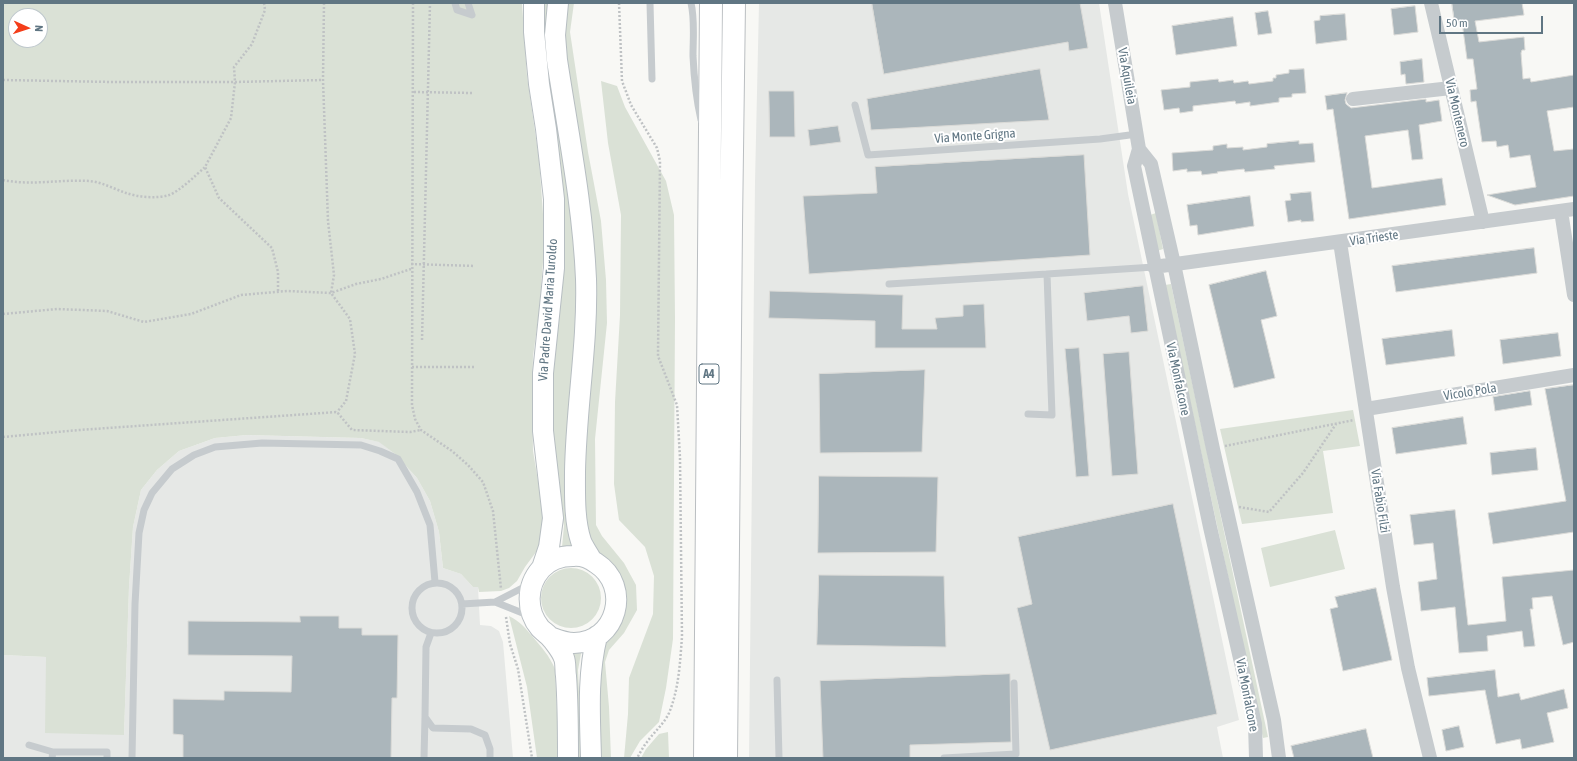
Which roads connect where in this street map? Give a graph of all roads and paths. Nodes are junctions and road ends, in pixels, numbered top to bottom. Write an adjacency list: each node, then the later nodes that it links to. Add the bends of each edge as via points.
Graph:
1 (264, 3): 19 (path, via 265,10 252,44 234,67)
2 (324, 3): 18 (path)
3 (413, 3): 21 (path)
4 (430, 3): 22 (path)
5 (455, 3): 6 (lane, via 457,10 472,15)
6 (468, 3)
7 (534, 3): 59 (street, Via Padre David Maria Turoldo, via 539,84 554,199 554,268 542,373 543,431 553,518 549,547)
8 (558, 3): 58 (street, via 555,35 557,60 581,222 586,279 585,336 575,448 575,492 581,541)
9 (619, 3): 81 (path, via 622,81 631,105 657,148 660,162 658,356 677,405 680,458 680,665 669,713)
10 (650, 3): 16 (lane)
11 (691, 3): 28 (lane, via 696,96)
12 (711, 3): 28 (highway, A4)
13 (734, 3): 83 (highway, A4)
14 (1115, 3): 26 (street, Via Aquileia)
15 (1431, 3): 20 (street, Via Montenero)
16 (652, 79)
17 (3, 80): 19 (path)
18 (323, 80): 19 (path); 43 (path, via 328,221 334,275)
19 (235, 82): 29 (path, via 231,118)
20 (1451, 88): 24 (street); 32 (street, Via Montenero)
21 (414, 92): 22 (path); 34 (path)
22 (428, 92): 23 (path); 36 (path)
23 (473, 93)
24 (1353, 99)
25 (855, 105): 26 (lane, Via Monte Grigna, via 868,156)
26 (1137, 134): 27 (street, Via Aquileia)
27 (1140, 149): 35 (street, Via Aquileia, via 1151,164); 38 (street, Via Aquileia, via 1134,166)
28 (710, 153): 82 (highway, A4)
29 (205, 167): 30 (path, via 169,195 156,197 128,194 102,183 88,181); 42 (path, via 219,198 272,248 278,272)
30 (3, 180)
31 (1568, 210): 32 (street, Via Trieste); 44 (street)
32 (1483, 222): 33 (street, Via Trieste)
33 (1340, 242): 35 (street, Via Trieste); 52 (street, Via Fabio Filzi)
34 (411, 264): 36 (path); 39 (path)
35 (1174, 264): 38 (street, Via Trieste); 56 (street, Via Monfalcone)
36 (424, 265): 37 (path); 46 (path)
37 (474, 266)
38 (1154, 267): 40 (lane); 86 (street, Via Monfalcone, via 1255,724)
39 (411, 270): 43 (path); 47 (path)
40 (1047, 274): 41 (lane); 51 (lane, via 1052,415)
41 (889, 284)
42 (278, 292): 43 (path); 45 (path, via 241,295 191,314 144,322 107,311 57,309)
43 (331, 293): 50 (path, via 350,319 355,354 346,401)
44 (1574, 295)
45 (3, 314)
46 (422, 340)
47 (412, 367): 48 (path); 54 (path, via 412,405)
48 (475, 367)
49 (1574, 375): 52 (street, Vicolo Pola)
50 (337, 412): 54 (path, via 352,430); 55 (path)
51 (1028, 414)
52 (1367, 415): 53 (path); 88 (street, Via Fabio Filzi, via 1393,587 1408,668)
53 (1336, 424): 56 (path); 57 (path, via 1303,473 1269,512 1238,507)
54 (421, 430): 61 (path, via 452,451 483,482 493,511)
55 (3, 437)
56 (1213, 449): 57 (street, Via Monfalcone)
57 (1226, 510): 87 (street, Via Monfalcone, via 1274,720)
58 (591, 559): 59 (street, via 565,556 553,560); 67 (street, via 602,566 616,589 614,615 607,627)
59 (537, 575): 61 (lane); 65 (street, via 530,600)
60 (435, 582): 63 (lane, via 450,585 460,596); 66 (lane, via 424,586 415,594 412,602 413,618 424,630); 75 (lane, via 430,525 417,492 398,459 361,446 277,444 237,444 215,447 194,455 172,469 152,493 144,510 135,604)
61 (503, 598): 62 (lane)
62 (495, 602): 63 (lane); 64 (lane)
63 (462, 604): 66 (lane, via 460,620 454,627 447,631)
64 (504, 606): 65 (lane); 78 (path, via 510,644 518,669)
65 (533, 617): 68 (street)
66 (431, 633): 71 (lane, via 426,647)
67 (597, 636): 68 (street, via 574,643); 80 (street, via 592,658 589,698)
68 (550, 637): 79 (street, via 564,658)
69 (777, 680): 84 (lane)
70 (1014, 683): 85 (lane, via 1016,754)
71 (425, 717): 76 (lane); 77 (lane, via 433,728 472,729 484,735 490,749)
72 (29, 745): 73 (lane)
73 (52, 755): 74 (lane, via 107,752)
74 (107, 758)
75 (132, 758)
76 (424, 758)
77 (490, 758)
78 (532, 758)
79 (568, 758)
80 (590, 758)
81 (637, 758)
82 (705, 758)
83 (726, 758)
84 (779, 758)
85 (944, 758)
86 (1256, 758)
87 (1279, 758)
88 (1430, 758)

